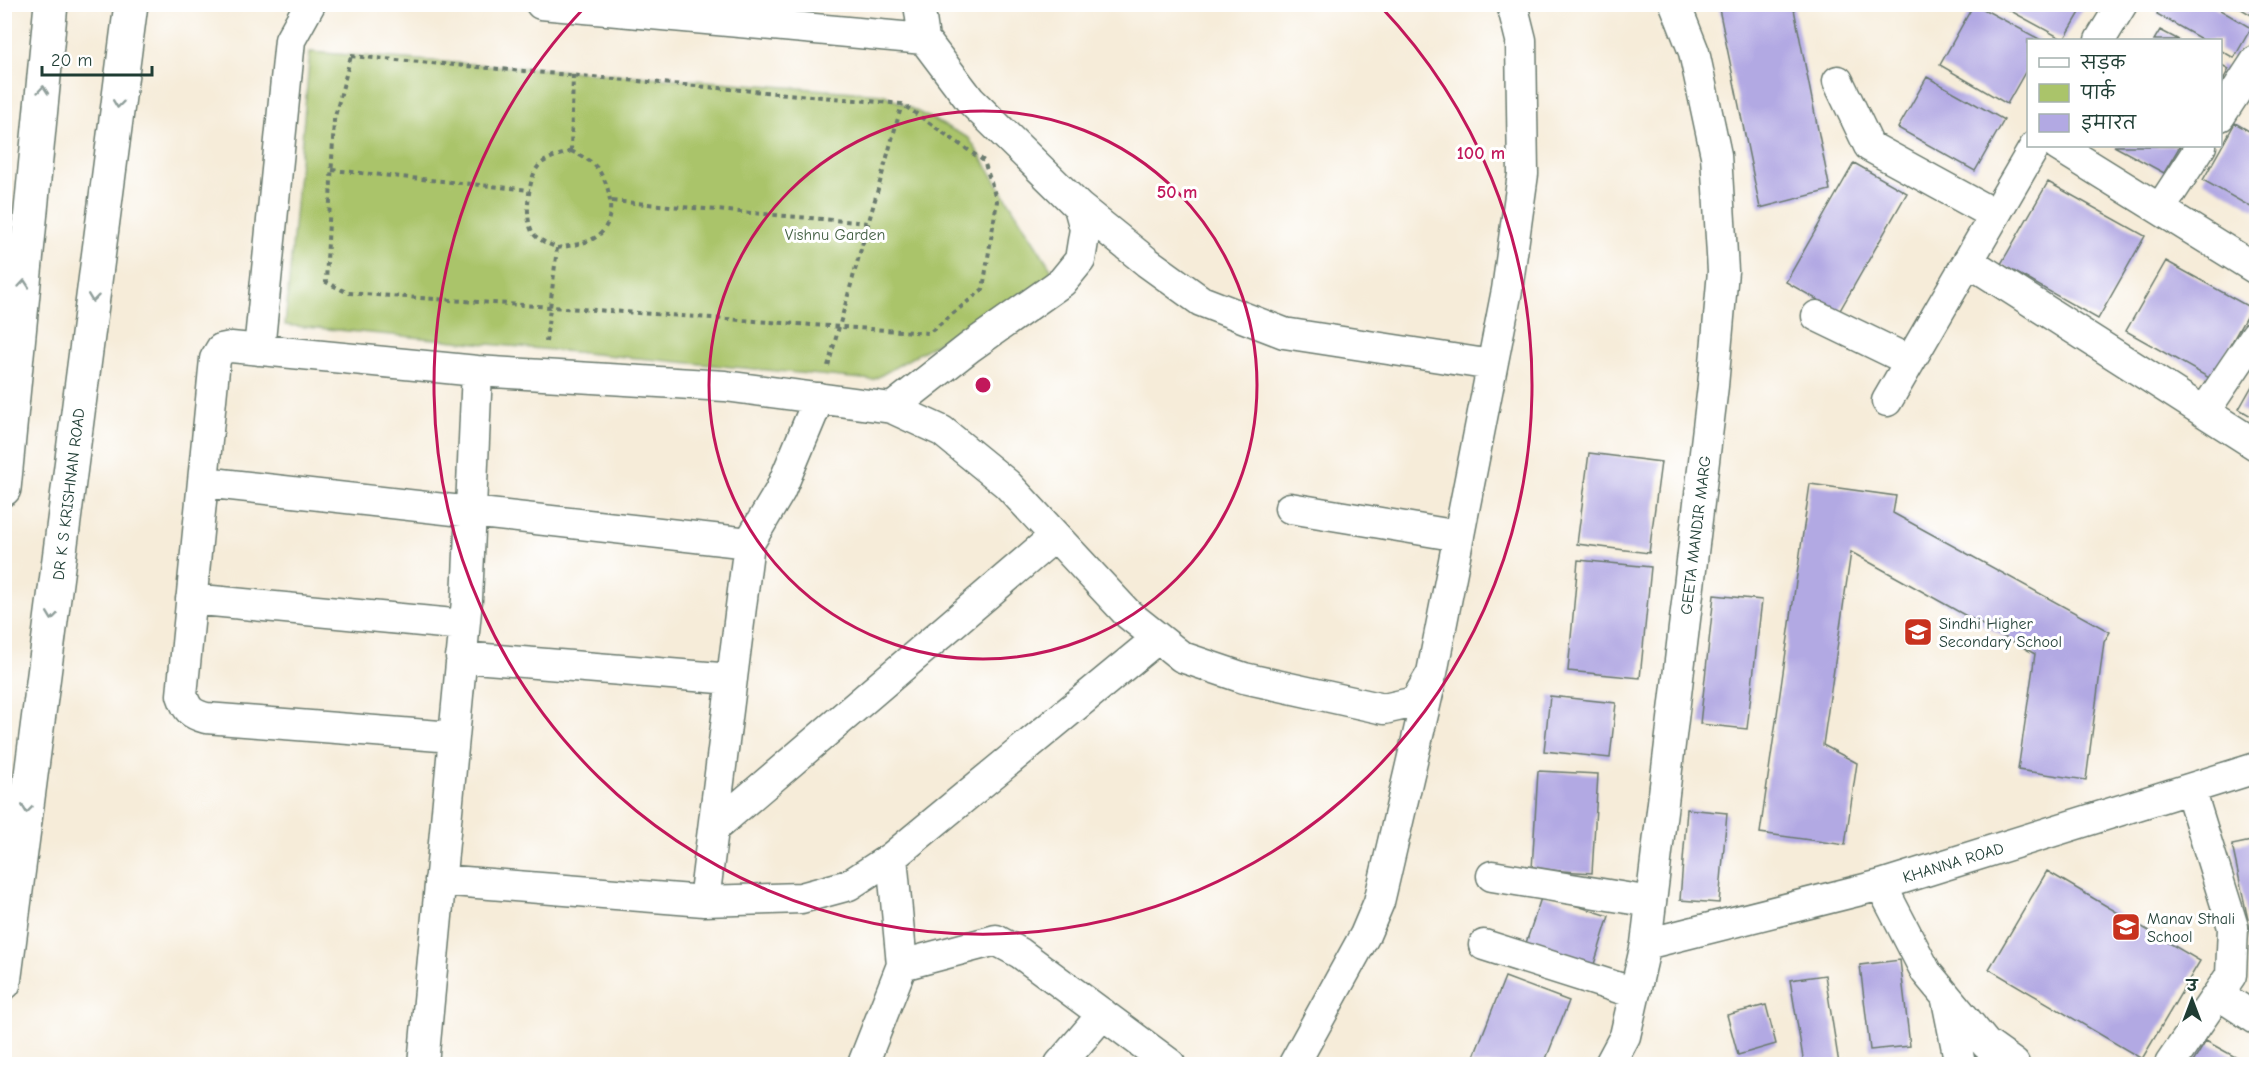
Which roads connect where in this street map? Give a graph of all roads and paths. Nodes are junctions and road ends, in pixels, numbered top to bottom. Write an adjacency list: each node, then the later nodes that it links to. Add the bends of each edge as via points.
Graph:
1 (51, 4): 45 (street, one-way to 1)
2 (131, 4): 70 (street, DR K S KRISHNAN ROAD, one-way to 70)
3 (310, 4): 35 (street, via 290,40)
4 (541, 4): 9 (street)
5 (919, 4): 9 (street)
6 (1512, 4): 37 (street, via 1521,40 1523,174 1508,290)
7 (1675, 4): 66 (street, GEETA MANDIR MARG, via 1694,52 1716,155 1723,271 1713,386)
8 (2122, 4): 10 (street)
9 (924, 39): 23 (street, via 970,100)
10 (2101, 39)
11 (2255, 64): 15 (street)
12 (573, 75): 14 (path); 19 (path); 20 (path, via 351,56 334,120)
13 (1838, 81): 25 (street, via 1869,146)
14 (902, 104): 26 (path); 32 (path, via 984,161 997,201 983,289 929,333)
15 (2222, 113)
16 (2034, 147): 25 (street)
17 (2060, 147): 24 (street)
18 (2200, 147): 24 (street)
19 (571, 151): 21 (path, via 538,167); 27 (path, via 589,160 602,174 612,207 603,231 589,241)
20 (332, 170): 21 (path); 30 (path, via 326,282 348,293)
21 (530, 190): 27 (path, via 527,220 534,235)
22 (612, 201): 26 (path)
23 (1079, 207): 37 (street, via 1201,301 1284,333); 41 (street, via 1085,229 1080,260 1062,282)
24 (2160, 209): 29 (street)
25 (1995, 215): 28 (street)
26 (868, 223): 32 (path)
27 (557, 248): 30 (path)
28 (1968, 261): 36 (street); 42 (street)
29 (2256, 269)
30 (550, 307): 32 (path); 34 (path)
31 (1818, 316): 36 (street)
32 (839, 327): 39 (path)
33 (2256, 335): 42 (street)
34 (545, 349)
35 (259, 350): 38 (street); 44 (street, via 221,349 215,359)
36 (1910, 361): 40 (street)
37 (1492, 365): 49 (street)
38 (477, 371): 39 (street, via 725,386); 47 (street)
39 (819, 398): 41 (street); 50 (street, via 780,491)
40 (1887, 401)
41 (892, 408): 48 (street, via 942,431 1007,484)
42 (2204, 412): 43 (street)
43 (2256, 445)
44 (204, 482): 47 (street); 51 (street)
45 (4, 489)
46 (1290, 508): 49 (street)
47 (471, 512): 50 (street); 52 (street)
48 (1055, 536): 53 (street, via 1128,614); 60 (street)
49 (1459, 536): 55 (street)
50 (749, 543): 56 (street)
51 (191, 599): 52 (street); 57 (street, via 182,695 193,715)
52 (464, 625): 54 (street)
53 (1158, 638): 55 (street, via 1182,657 1244,678 1384,709 1415,702); 61 (street)
54 (461, 657): 56 (street); 57 (street)
55 (1432, 673): 80 (street, via 1379,903)
56 (732, 679): 60 (street)
57 (453, 736): 63 (street)
58 (2256, 768): 59 (street, KHANNA ROAD)
59 (2190, 789): 64 (street, KHANNA ROAD); 72 (street, via 2233,927 2231,975)
60 (714, 828): 65 (street)
61 (892, 857): 65 (street, via 849,885 826,893 801,898); 69 (street)
62 (1492, 876): 66 (street)
63 (440, 880): 65 (street); 76 (street)
64 (1881, 885): 67 (street, KHANNA ROAD); 73 (street, via 1926,972)
65 (704, 901)
66 (1651, 902): 67 (street, GEETA MANDIR MARG)
67 (1646, 944): 71 (street, GEETA MANDIR MARG)
68 (1484, 945): 71 (street)
69 (902, 965): 74 (street, via 996,940); 77 (street)
70 (4, 982)
71 (1635, 993): 81 (street, GEETA MANDIR MARG, via 1625,1036)
72 (2218, 994): 75 (street); 84 (street)
73 (1946, 997): 82 (street); 83 (street, via 1986,1044)
74 (1103, 1014): 78 (street); 79 (street)
75 (2256, 1019)
76 (423, 1065)
77 (863, 1065)
78 (1060, 1065)
79 (1170, 1065)
80 (1294, 1065)
81 (1610, 1065)
82 (1960, 1065)
83 (2014, 1065)
84 (2170, 1065)

